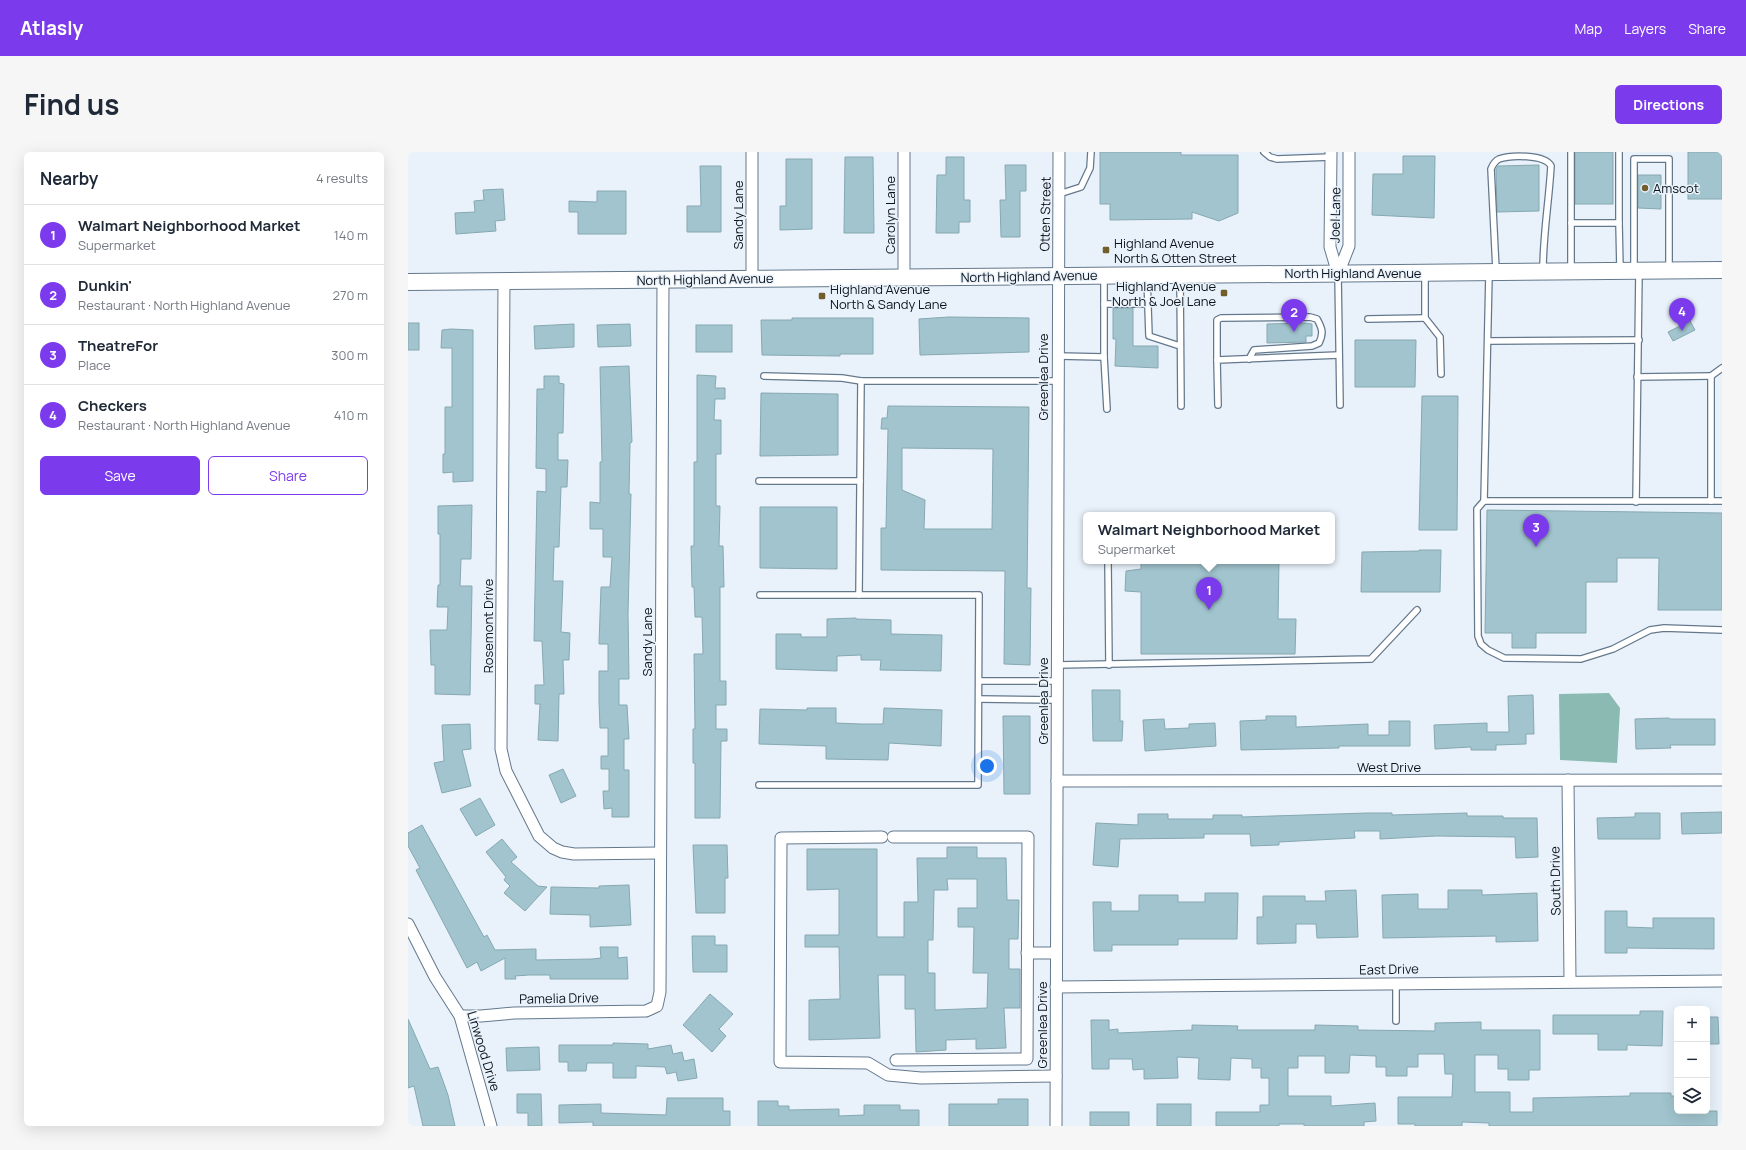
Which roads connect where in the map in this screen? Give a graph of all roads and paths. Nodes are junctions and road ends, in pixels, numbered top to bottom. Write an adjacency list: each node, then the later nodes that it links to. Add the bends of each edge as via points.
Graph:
1 (752, 152): 26 (street, Sandy Lane)
2 (904, 152): 25 (street, Carolyn Lane)
3 (1059, 152): 10 (street, Otten Street)
4 (1090, 152): 10 (lane, via 1090,168 1080,187)
5 (1264, 152): 9 (lane, via 1270,157 1277,158)
6 (1349, 152): 21 (street, Joel Lane, via 1349,246)
7 (1571, 152): 11 (lane)
8 (1619, 152): 12 (lane)
9 (1331, 155): 21 (street, Joel Lane, via 1330,247)
10 (1059, 194): 23 (street, Otten Street)
11 (1571, 223): 12 (lane); 18 (lane)
12 (1619, 223): 14 (lane)
13 (1722, 270): 15 (street, North Highland Avenue)
14 (1631, 271): 15 (street, North Highland Avenue); 15 (lane, via 1634,160 1669,159); 18 (street, North Highland Avenue); 34 (lane)
15 (1669, 271)
16 (1492, 272): 17 (street, North Highland Avenue); 17 (lane, via 1491,168 1499,159 1531,156 1543,159 1550,166 1549,205 1543,237); 19 (street, North Highland Avenue); 35 (lane)
17 (1543, 272): 18 (street, North Highland Avenue)
18 (1571, 272)
19 (1425, 273): 21 (street, North Highland Avenue); 32 (lane)
20 (1180, 274): 21 (street, North Highland Avenue); 22 (street, North Highland Avenue); 36 (lane)
21 (1338, 274): 37 (lane)
22 (1147, 275): 24 (street, North Highland Avenue); 31 (lane)
23 (1058, 276): 24 (street, North Highland Avenue); 25 (street, North Highland Avenue); 38 (street, Greenlea Drive)
24 (1104, 276): 30 (lane)
25 (904, 277): 26 (street, North Highland Avenue)
26 (752, 278): 27 (street, North Highland Avenue)
27 (662, 279): 28 (street, North Highland Avenue); 74 (street, Sandy Lane)
28 (504, 281): 29 (street, North Highland Avenue); 74 (street, Rosemont Drive, via 501,749 506,771 539,836 553,848 574,854)
29 (408, 282)
30 (1104, 304): 31 (lane); 39 (lane)
31 (1148, 304): 36 (lane, via 1149,336)
32 (1425, 318): 33 (lane); 43 (lane, via 1440,337)
33 (1368, 319)
34 (1639, 340): 35 (lane); 46 (lane)
35 (1488, 341): 55 (lane)
36 (1180, 346): 51 (lane)
37 (1339, 355): 40 (lane); 50 (lane)
38 (1058, 356): 39 (lane); 48 (street, Greenlea Drive)
39 (1104, 356): 52 (lane)
40 (1249, 359): 41 (lane); 41 (lane, via 1254,350 1312,346 1319,343 1322,328 1317,319 1310,317 1221,318 1216,320)
41 (1217, 360): 49 (lane)
42 (1722, 368): 45 (lane)
43 (1441, 374)
44 (764, 376): 47 (lane, via 842,378)
45 (1711, 376): 46 (lane); 56 (lane)
46 (1637, 377): 58 (lane)
47 (861, 381): 48 (lane); 54 (lane)
48 (1057, 381): 64 (street, Greenlea Drive)
49 (1218, 405)
50 (1340, 405)
51 (1181, 406)
52 (1107, 409)
53 (759, 481): 54 (lane)
54 (860, 481): 61 (lane)
55 (1484, 501): 58 (lane); 63 (lane, via 1477,508 1478,636 1481,644 1488,650 1504,658 1581,659 1613,649 1650,630)
56 (1711, 501): 57 (lane); 58 (lane)
57 (1722, 501)
58 (1636, 502)
59 (1108, 564): 65 (lane)
60 (760, 595): 61 (lane)
61 (860, 595): 66 (lane, via 979,595)
62 (1416, 610): 65 (lane, via 1371,659)
63 (1722, 630)
64 (1057, 665): 65 (lane); 67 (street, Greenlea Drive)
65 (1109, 665)
66 (979, 681): 67 (lane); 68 (lane)
67 (1057, 681): 69 (street, Greenlea Drive)
68 (979, 699): 69 (lane); 73 (lane, via 978,785)
69 (1057, 700): 72 (street, Greenlea Drive)
70 (1568, 780): 71 (street, West Drive); 72 (street, West Drive); 78 (street, South Drive)
71 (1722, 780)
72 (1057, 781): 77 (street, Greenlea Drive)
73 (759, 785)
74 (660, 853): 82 (street, Sandy Lane, via 660,992)
75 (408, 924): 83 (street, Linwood Drive, via 435,977)
76 (1027, 953): 77 (street); 85 (street, via 1027,1059); 86 (street, via 1028,837 781,838 780,1062 868,1063 888,1075 921,1078)
77 (1056, 953): 81 (street, Greenlea Drive)
78 (1570, 981): 79 (street, East Drive); 80 (street, East Drive)
79 (1722, 981)
80 (1396, 983): 81 (street, East Drive); 84 (lane)
81 (1056, 987): 86 (street, Greenlea Drive)
82 (657, 1006): 83 (street, Pamelia Drive, via 646,1011)
83 (460, 1016): 87 (street, Linwood Drive)
84 (1396, 1020)
85 (896, 1060)
86 (1056, 1076): 88 (street, Greenlea Drive)
87 (491, 1126)
88 (1056, 1126)

